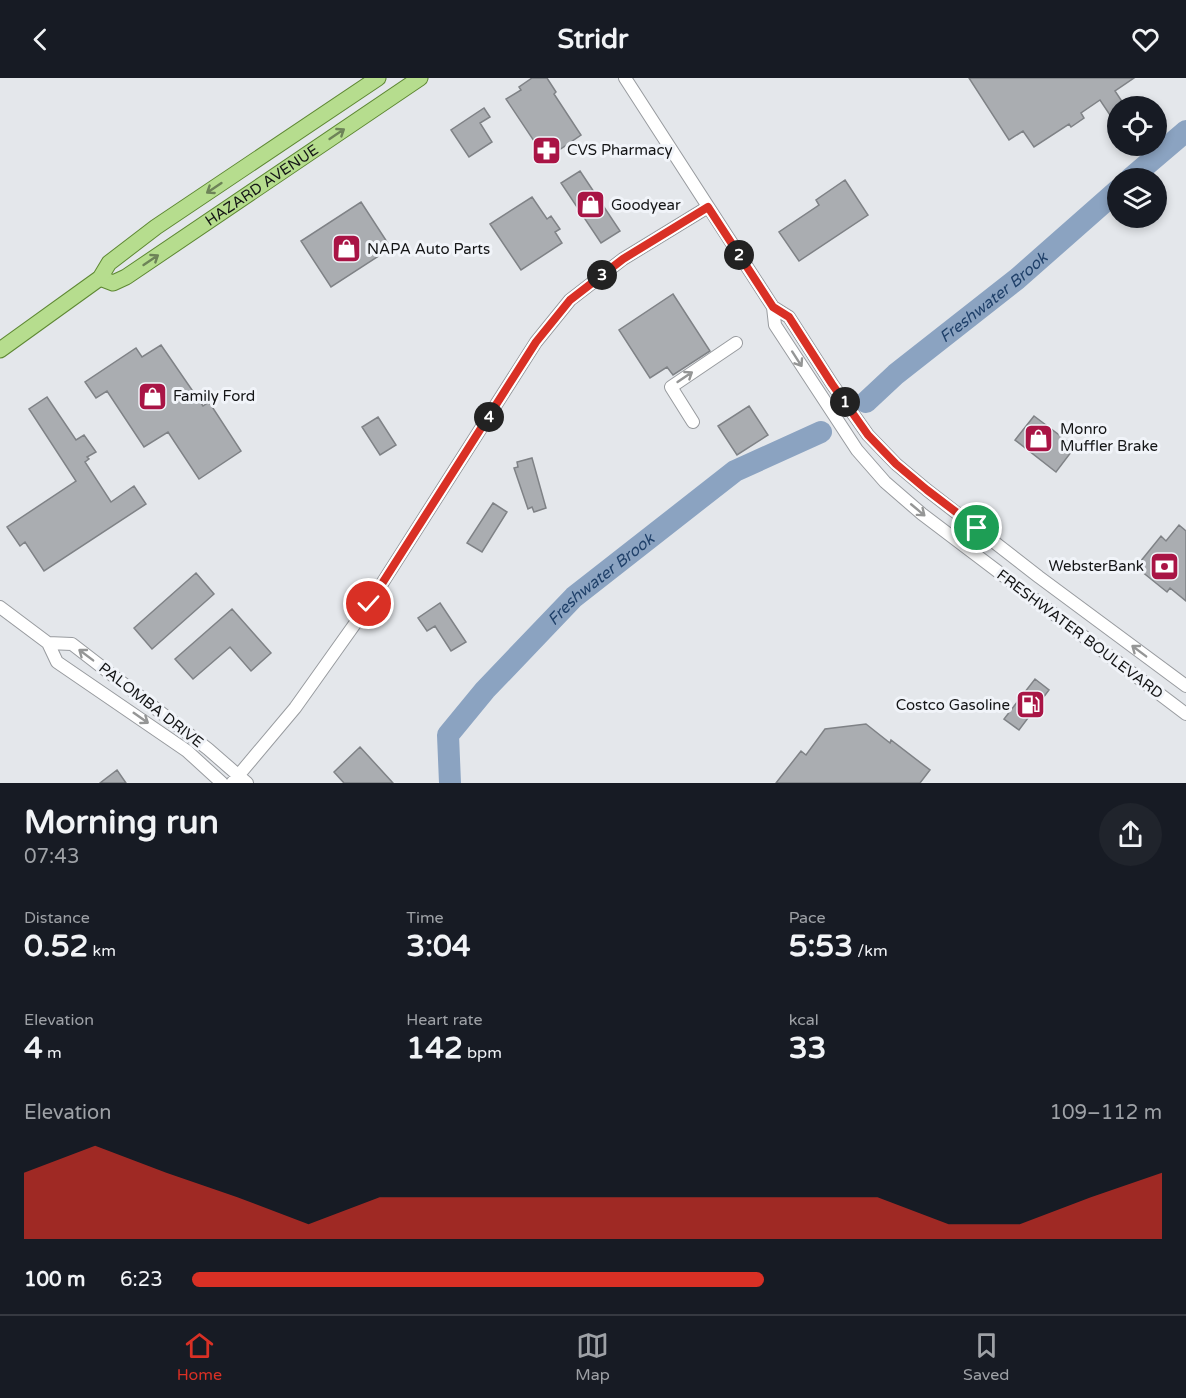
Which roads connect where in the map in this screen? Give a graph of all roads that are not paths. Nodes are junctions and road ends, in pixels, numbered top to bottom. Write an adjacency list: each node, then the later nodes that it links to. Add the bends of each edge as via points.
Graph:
1 (378, 78): 4 (main road, HAZARD AVENUE)
2 (420, 78): 5 (main road, HAZARD AVENUE, one-way to 2)
3 (624, 78): 6 (street, FRESHWATER BOULEVARD)
4 (262, 155): 5 (main road, via 254,180); 7 (main road, HAZARD AVENUE, one-way to 7, via 156,227 109,263)
5 (236, 201): 7 (main road, HAZARD AVENUE, one-way to 5, via 113,283 126,277)
6 (708, 207): 8 (street, FRESHWATER BOULEVARD); 18 (street, via 623,259 570,300 536,342 369,604)
7 (100, 278): 10 (main road, HAZARD AVENUE)
8 (773, 307): 12 (street, FRESHWATER BOULEVARD, via 789,317 868,435 896,464); 13 (street, FRESHWATER BOULEVARD, one-way to 13, via 775,325 857,450 878,474 922,514)
9 (736, 343): 11 (street, one-way to 9, via 671,387)
10 (0, 350)
11 (693, 422)
12 (1039, 577): 13 (street); 16 (street, FRESHWATER BOULEVARD, one-way to 12)
13 (1026, 593): 17 (street, FRESHWATER BOULEVARD)
14 (0, 607): 15 (street, PALOMBA DRIVE)
15 (48, 643): 18 (street, PALOMBA DRIVE, one-way to 15, via 192,736 72,644); 19 (street, PALOMBA DRIVE, one-way to 19, via 57,662 187,751)
16 (1186, 686)
17 (1186, 714)
18 (239, 780)
19 (222, 783)

